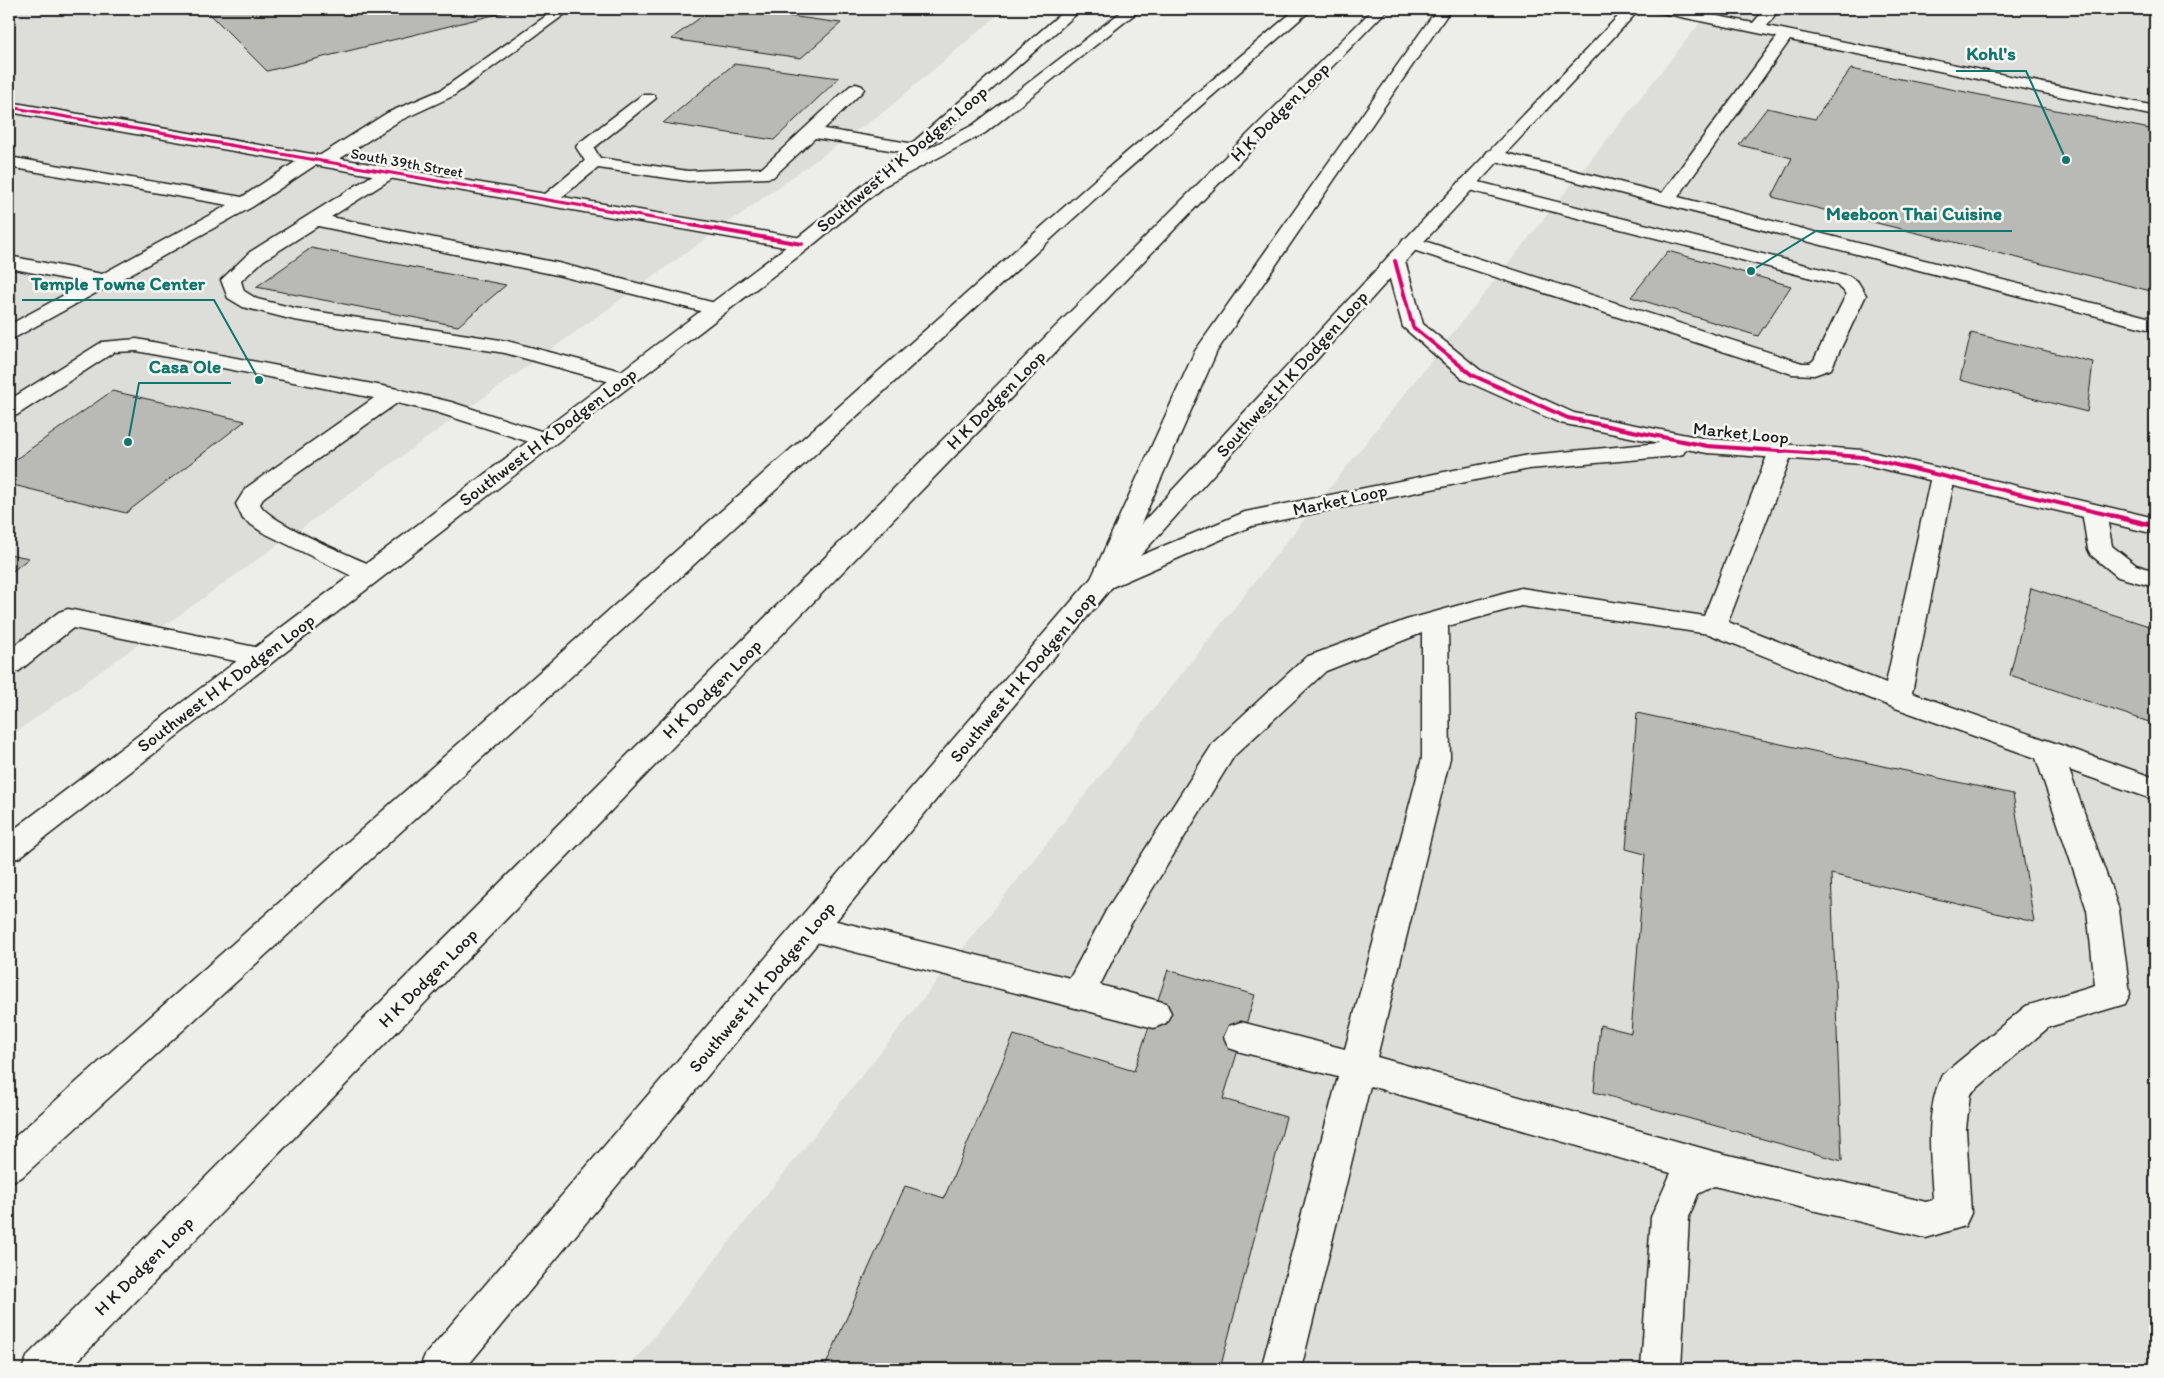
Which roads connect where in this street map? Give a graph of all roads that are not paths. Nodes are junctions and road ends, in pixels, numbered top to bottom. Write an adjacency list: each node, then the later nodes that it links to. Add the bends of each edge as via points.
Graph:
1 (565, 9): 19 (main road, via 447,93 394,117)
2 (1074, 9): 17 (main road, Southwest H K Dodgen Loop)
3 (1134, 9): 23 (main road, via 979,129)
4 (1304, 9): 61 (main road, via 1098,187)
5 (1381, 9): 63 (main road, H K Dodgen Loop)
6 (1444, 9): 47 (main road, via 1206,352)
7 (1633, 9): 18 (main road, Southwest H K Dodgen Loop)
8 (1662, 9): 10 (main road)
9 (1772, 9): 10 (main road)
10 (1757, 29): 11 (main road)
11 (1786, 35): 15 (main road); 26 (main road)
12 (856, 89): 16 (main road)
13 (648, 98): 21 (main road, via 584,147)
14 (9, 106): 19 (main road, South 39th Street)
15 (2155, 111)
16 (811, 132): 17 (main road); 21 (main road, via 767,173 688,176)
17 (915, 149): 23 (main road, Southwest H K Dodgen Loop)
18 (1494, 156): 24 (main road, Southwest H K Dodgen Loop); 26 (main road)
19 (318, 160): 22 (main road, South 39th Street); 27 (main road)
20 (9, 162): 27 (main road)
21 (594, 162): 25 (main road)
22 (390, 172): 25 (main road, South 39th Street); 28 (main road)
23 (878, 182): 29 (main road, Southwest H K Dodgen Loop)
24 (1467, 184): 30 (main road, Southwest H K Dodgen Loop); 30 (main road, via 1842,280 1856,295 1823,364 1814,369 1800,369)
25 (547, 200): 29 (main road, South 39th Street)
26 (1666, 200): 34 (main road)
27 (246, 203): 32 (main road)
28 (316, 220): 33 (main road, via 558,269); 36 (main road, via 257,256 231,280 235,294 250,303 294,314 507,347)
29 (802, 244): 33 (main road, Southwest H K Dodgen Loop)
30 (1403, 252): 40 (main road, Market Loop, via 1413,327 1472,374 1568,418); 47 (main road, Southwest H K Dodgen Loop)
31 (9, 262): 32 (main road)
32 (106, 280): 35 (main road)
33 (716, 309): 36 (main road, Southwest H K Dodgen Loop)
34 (2155, 325)
35 (9, 334)
36 (625, 379): 39 (main road, Southwest H K Dodgen Loop)
37 (393, 395): 38 (main road, via 137,345 109,346); 39 (main road, via 443,407); 45 (main road, via 254,493 248,504 252,514 271,527)
38 (9, 410)
39 (545, 440): 45 (main road, Southwest H K Dodgen Loop)
40 (1707, 446): 41 (main road, Market Loop); 47 (main road, Market Loop, via 1529,462 1245,520)
41 (1781, 451): 42 (main road, Market Loop, via 1862,457); 49 (main road)
42 (1943, 476): 43 (main road, Market Loop); 52 (main road)
43 (2094, 512): 44 (main road, Market Loop); 46 (main road, via 2100,549 2127,571)
44 (2155, 526)
45 (369, 574): 50 (main road, Southwest H K Dodgen Loop)
46 (2155, 578)
47 (1104, 581): 56 (main road, Southwest H K Dodgen Loop)
48 (1435, 620): 49 (main road, via 1521,597); 57 (main road, via 1316,664 1224,749 1118,918); 60 (main road, via 1436,758)
49 (1713, 626): 52 (main road)
50 (260, 657): 51 (main road, via 68,618); 55 (main road, Southwest H K Dodgen Loop)
51 (9, 664)
52 (1897, 698): 53 (main road)
53 (2048, 752): 54 (main road); 62 (main road, via 2103,910 2113,994 2038,1016 1954,1086 1948,1129 1952,1213 1926,1220)
54 (2155, 790)
55 (10, 846)
56 (812, 928): 57 (main road); 64 (main road, Southwest H K Dodgen Loop)
57 (1079, 994): 58 (main road)
58 (1154, 1013)
59 (1241, 1037): 60 (main road)
60 (1357, 1067): 62 (main road); 65 (main road)
61 (9, 1165)
62 (1712, 1168): 66 (main road, via 1685,1182 1670,1217)
63 (42, 1369)
64 (439, 1369)
65 (1281, 1369)
66 (1661, 1369)

